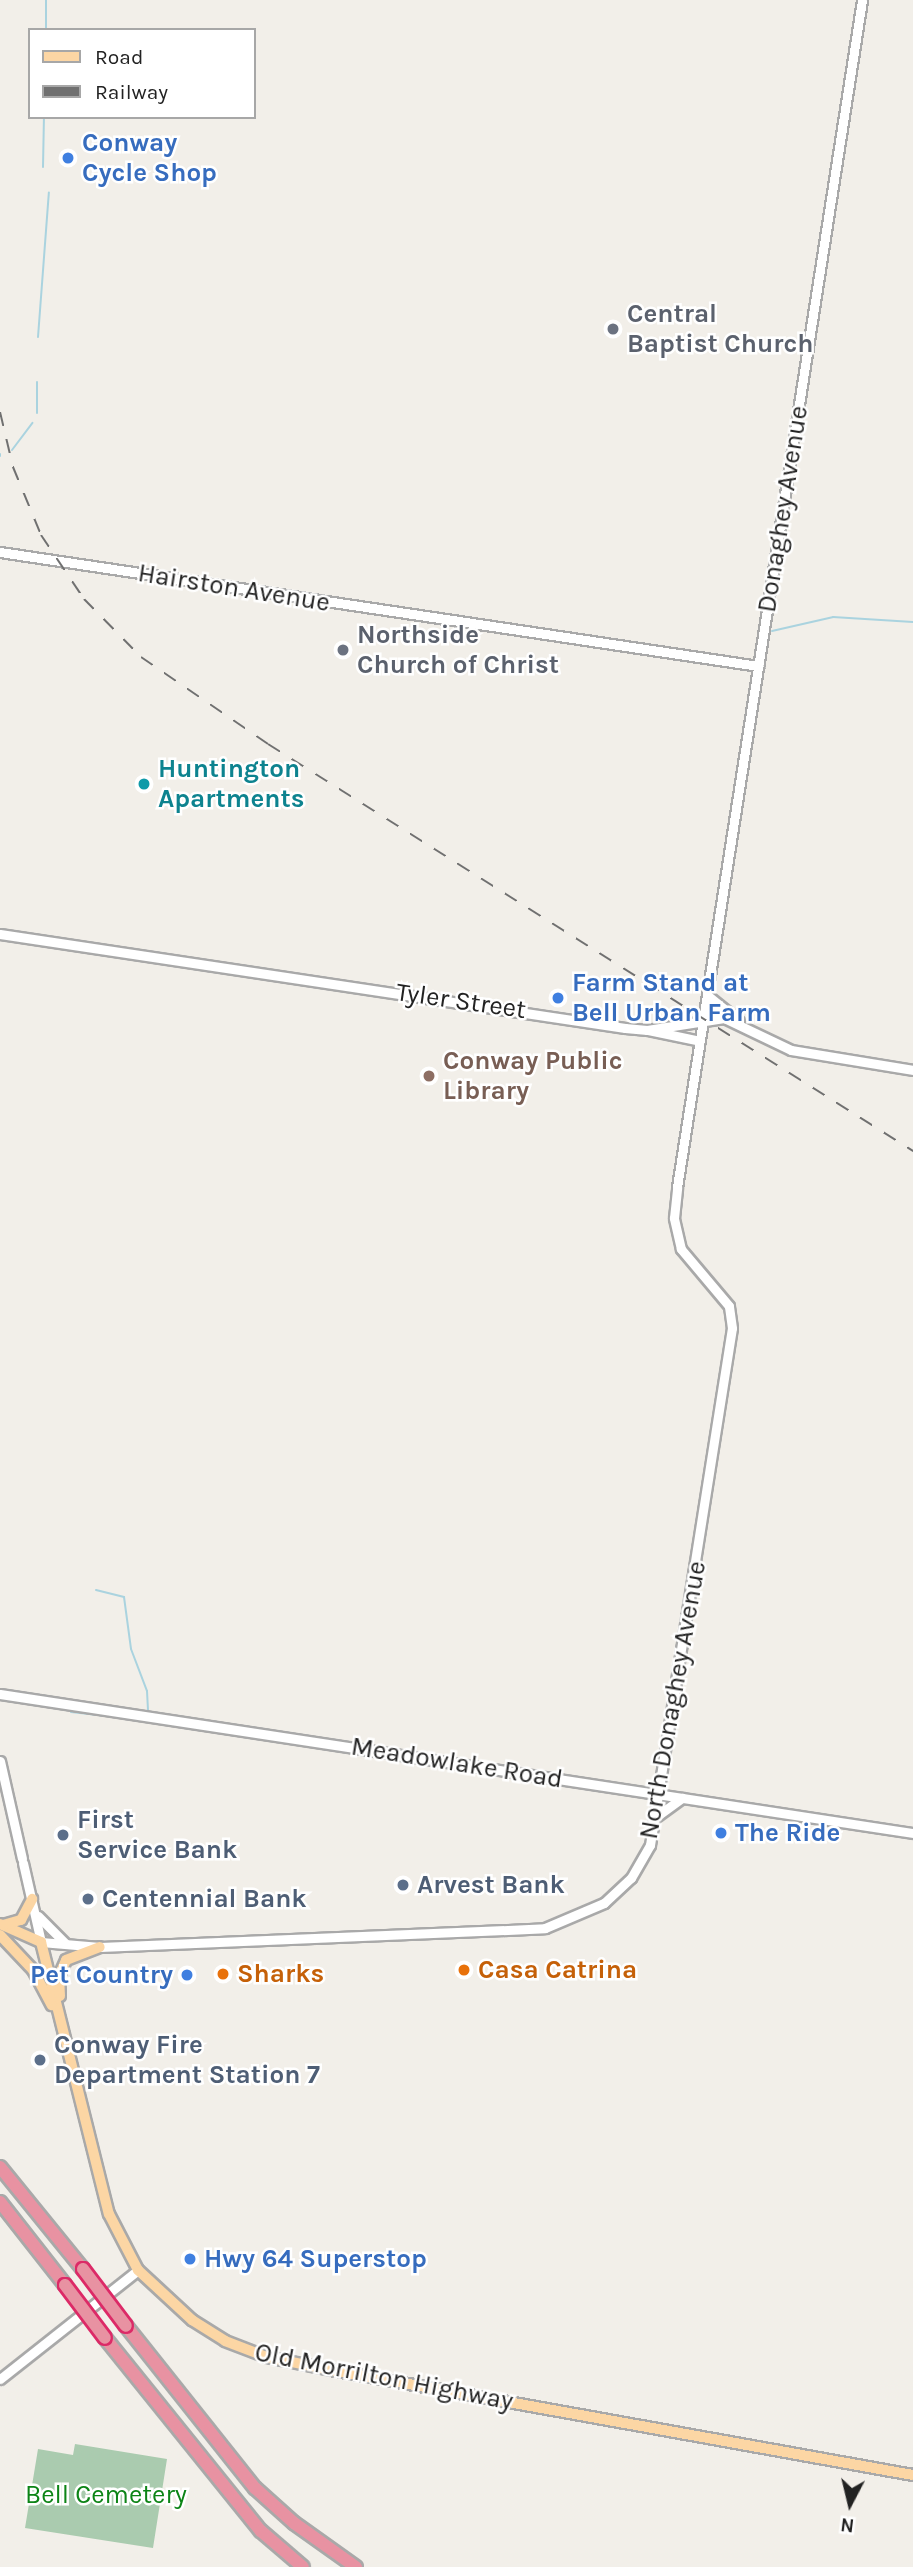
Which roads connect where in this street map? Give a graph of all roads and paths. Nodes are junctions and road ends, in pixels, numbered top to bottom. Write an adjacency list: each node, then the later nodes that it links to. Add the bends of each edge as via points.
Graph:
1 (862, 0): 3 (street, Donaghey Avenue)
2 (0, 552): 3 (street, Hairston Avenue)
3 (758, 666): 5 (street, Donaghey Avenue)
4 (0, 934): 8 (street, Tyler Street)
5 (707, 995): 6 (street, Donaghey Avenue); 7 (street)
6 (703, 1018): 7 (street, Tyler Street); 8 (street, Tyler Street); 9 (street, North Donaghey Avenue)
7 (741, 1022): 10 (street, Tyler Street, via 791,1051)
8 (647, 1030): 9 (street)
9 (700, 1041): 13 (street, North Donaghey Avenue, via 677,1187 675,1231 681,1249 729,1306 732,1328)
10 (913, 1070)
11 (0, 1694): 13 (street, Meadowlake Road)
12 (0, 1761): 17 (street)
13 (659, 1793): 14 (street, Meadowlake Road); 15 (street, North Donaghey Avenue)
14 (683, 1797): 15 (street); 16 (street, Meadowlake Road)
15 (656, 1818): 21 (street, North Donaghey Avenue, via 640,1864 618,1892 586,1914 545,1928)
16 (913, 1833)
17 (33, 1905): 18 (main road, via 21,1920); 19 (street); 20 (street, via 50,1931)
18 (1, 1928): 19 (main road); 22 (main road, via 33,1970)
19 (41, 1942): 20 (street, North Donaghey Avenue); 22 (main road, Old Morrilton Highway)
20 (69, 1945): 21 (street, North Donaghey Avenue)
21 (100, 1947): 22 (main road, via 76,1954 61,1966)
22 (63, 2034): 25 (main road, Old Morrilton Highway, via 109,2214)
23 (0, 2167): 29 (highway, bridge, via 255,2488 294,2523)
24 (0, 2202): 28 (highway, bridge, via 261,2531)
25 (138, 2270): 26 (street); 27 (main road, Old Morrilton Highway, via 192,2320 225,2342 267,2357)
26 (0, 2379)
27 (913, 2475)
28 (303, 2567)
29 (356, 2567)

